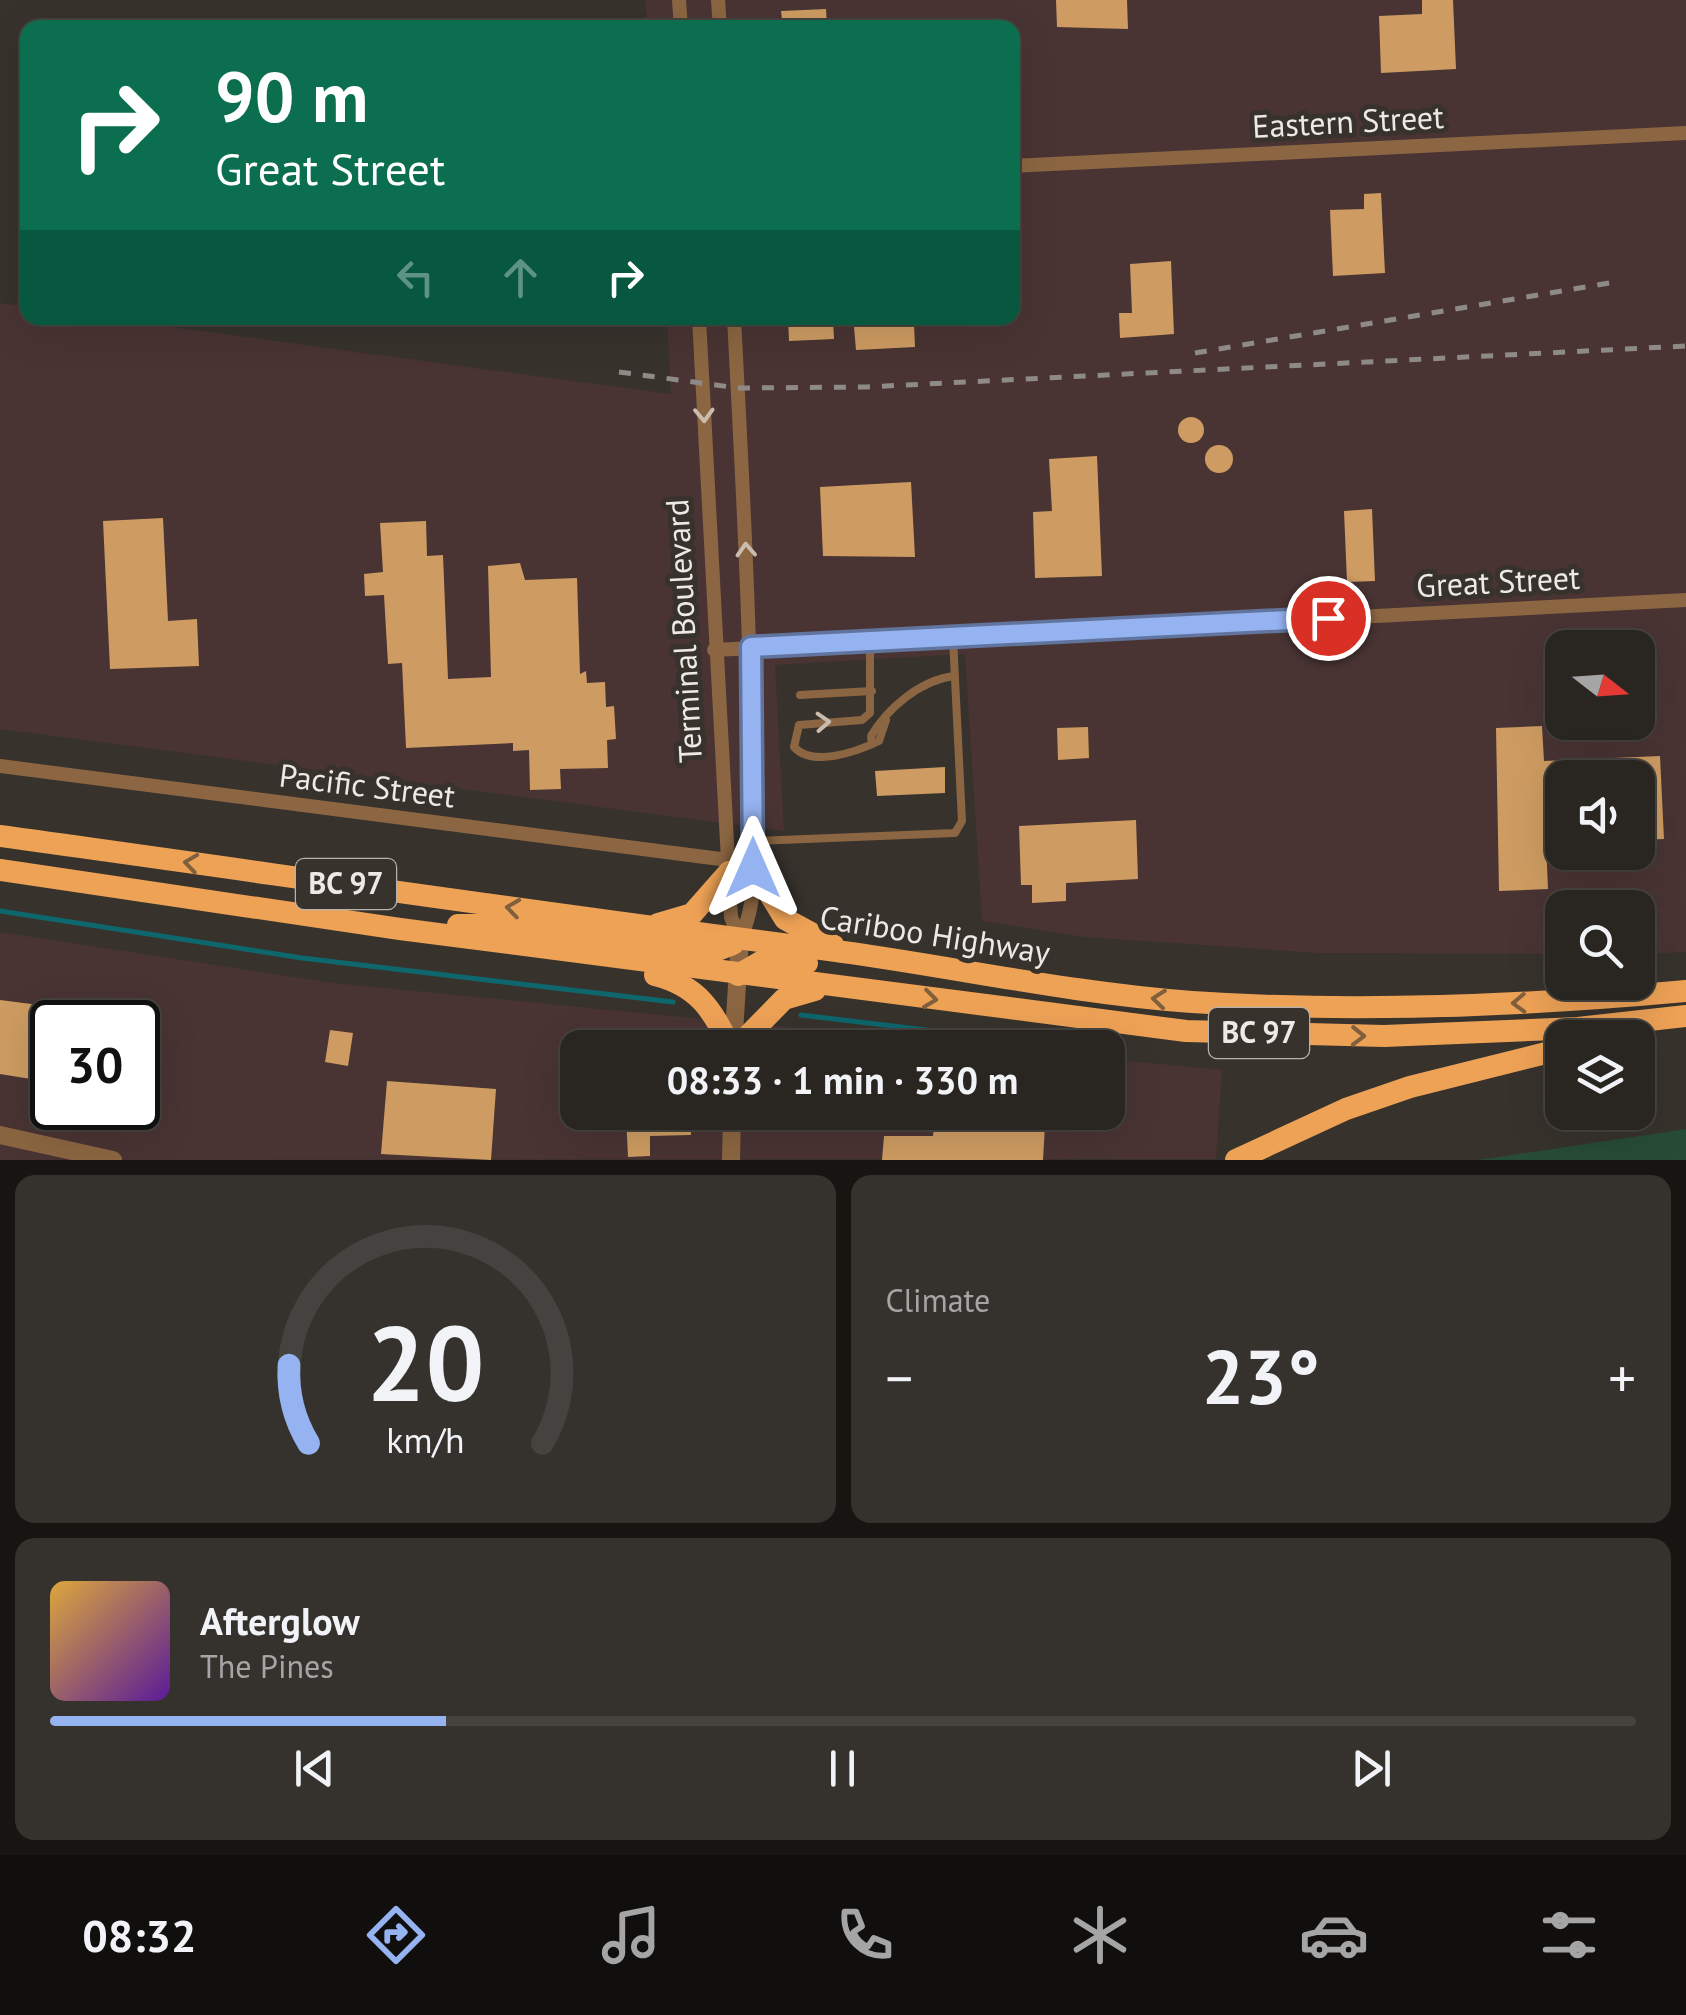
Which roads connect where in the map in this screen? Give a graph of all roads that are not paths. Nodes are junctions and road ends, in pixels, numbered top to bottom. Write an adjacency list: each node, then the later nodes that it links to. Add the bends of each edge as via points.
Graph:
1 (1686, 133): 2 (street, Eastern Street)
2 (1020, 166)
3 (698, 325): 9 (street, Terminal Boulevard, one-way to 9)
4 (734, 325): 8 (street, Terminal Boulevard, one-way to 4)
5 (1686, 600): 6 (street, Great Street)
6 (953, 636): 7 (street, Great Street); 10 (lane)
7 (870, 641): 8 (street, Great Street); 11 (lane)
8 (751, 647): 9 (street, Great Street); 15 (street, Terminal Boulevard)
9 (714, 650): 18 (street, Terminal Boulevard)
10 (954, 676): 11 (lane, one-way to 11, via 903,698 886,728 855,754 808,755 794,747 799,725 867,718); 15 (lane, via 962,821 955,833)
11 (872, 691): 12 (lane)
12 (800, 695)
13 (0, 766): 18 (street, Pacific Street)
14 (0, 836): 16 (highway, Cariboo Highway / BC 97)
15 (753, 841): 19 (street, Terminal Boulevard)
16 (48, 843): 17 (highway, via 25,852); 21 (highway, Cariboo Highway / BC 97, one-way to 16)
17 (0, 851)
18 (728, 866): 21 (highway, via 692,914); 23 (street, Terminal Boulevard, via 731,917)
19 (753, 868): 23 (street, Terminal Boulevard, via 749,920); 25 (highway, via 786,919)
20 (0, 870): 22 (highway, Cariboo Highway / BC 97)
21 (644, 926): 23 (highway, Cariboo Highway / BC 97)
22 (400, 929): 23 (highway, via 494,925 715,951); 24 (highway, Cariboo Highway / BC 97)
23 (740, 939): 25 (highway, Cariboo Highway / BC 97); 26 (street, Terminal Boulevard)
24 (540, 948): 26 (highway, Cariboo Highway / BC 97); 32 (highway, via 684,984)
25 (850, 953): 28 (highway, Cariboo Highway / BC 97)
26 (738, 975): 27 (highway, Cariboo Highway / BC 97); 28 (highway, via 751,964 783,960 1066,997); 33 (street, Terminal Boulevard)
27 (833, 987): 30 (highway, Cariboo Highway / BC 97, one-way to 30, via 1186,1031 1384,1036); 34 (highway, via 784,999)
28 (1083, 991): 29 (highway, Cariboo Highway / BC 97, one-way to 28, via 1388,1008)
29 (1686, 991)
30 (1686, 1016)
31 (1686, 1024): 35 (highway)
32 (724, 1030)
33 (735, 1030)
34 (752, 1030)
35 (1655, 1030)
36 (1545, 1053): 41 (highway, via 1346,1108)
37 (732, 1130): 40 (street)
38 (0, 1135): 39 (street)
39 (113, 1160)
40 (731, 1160)
41 (1236, 1160)

